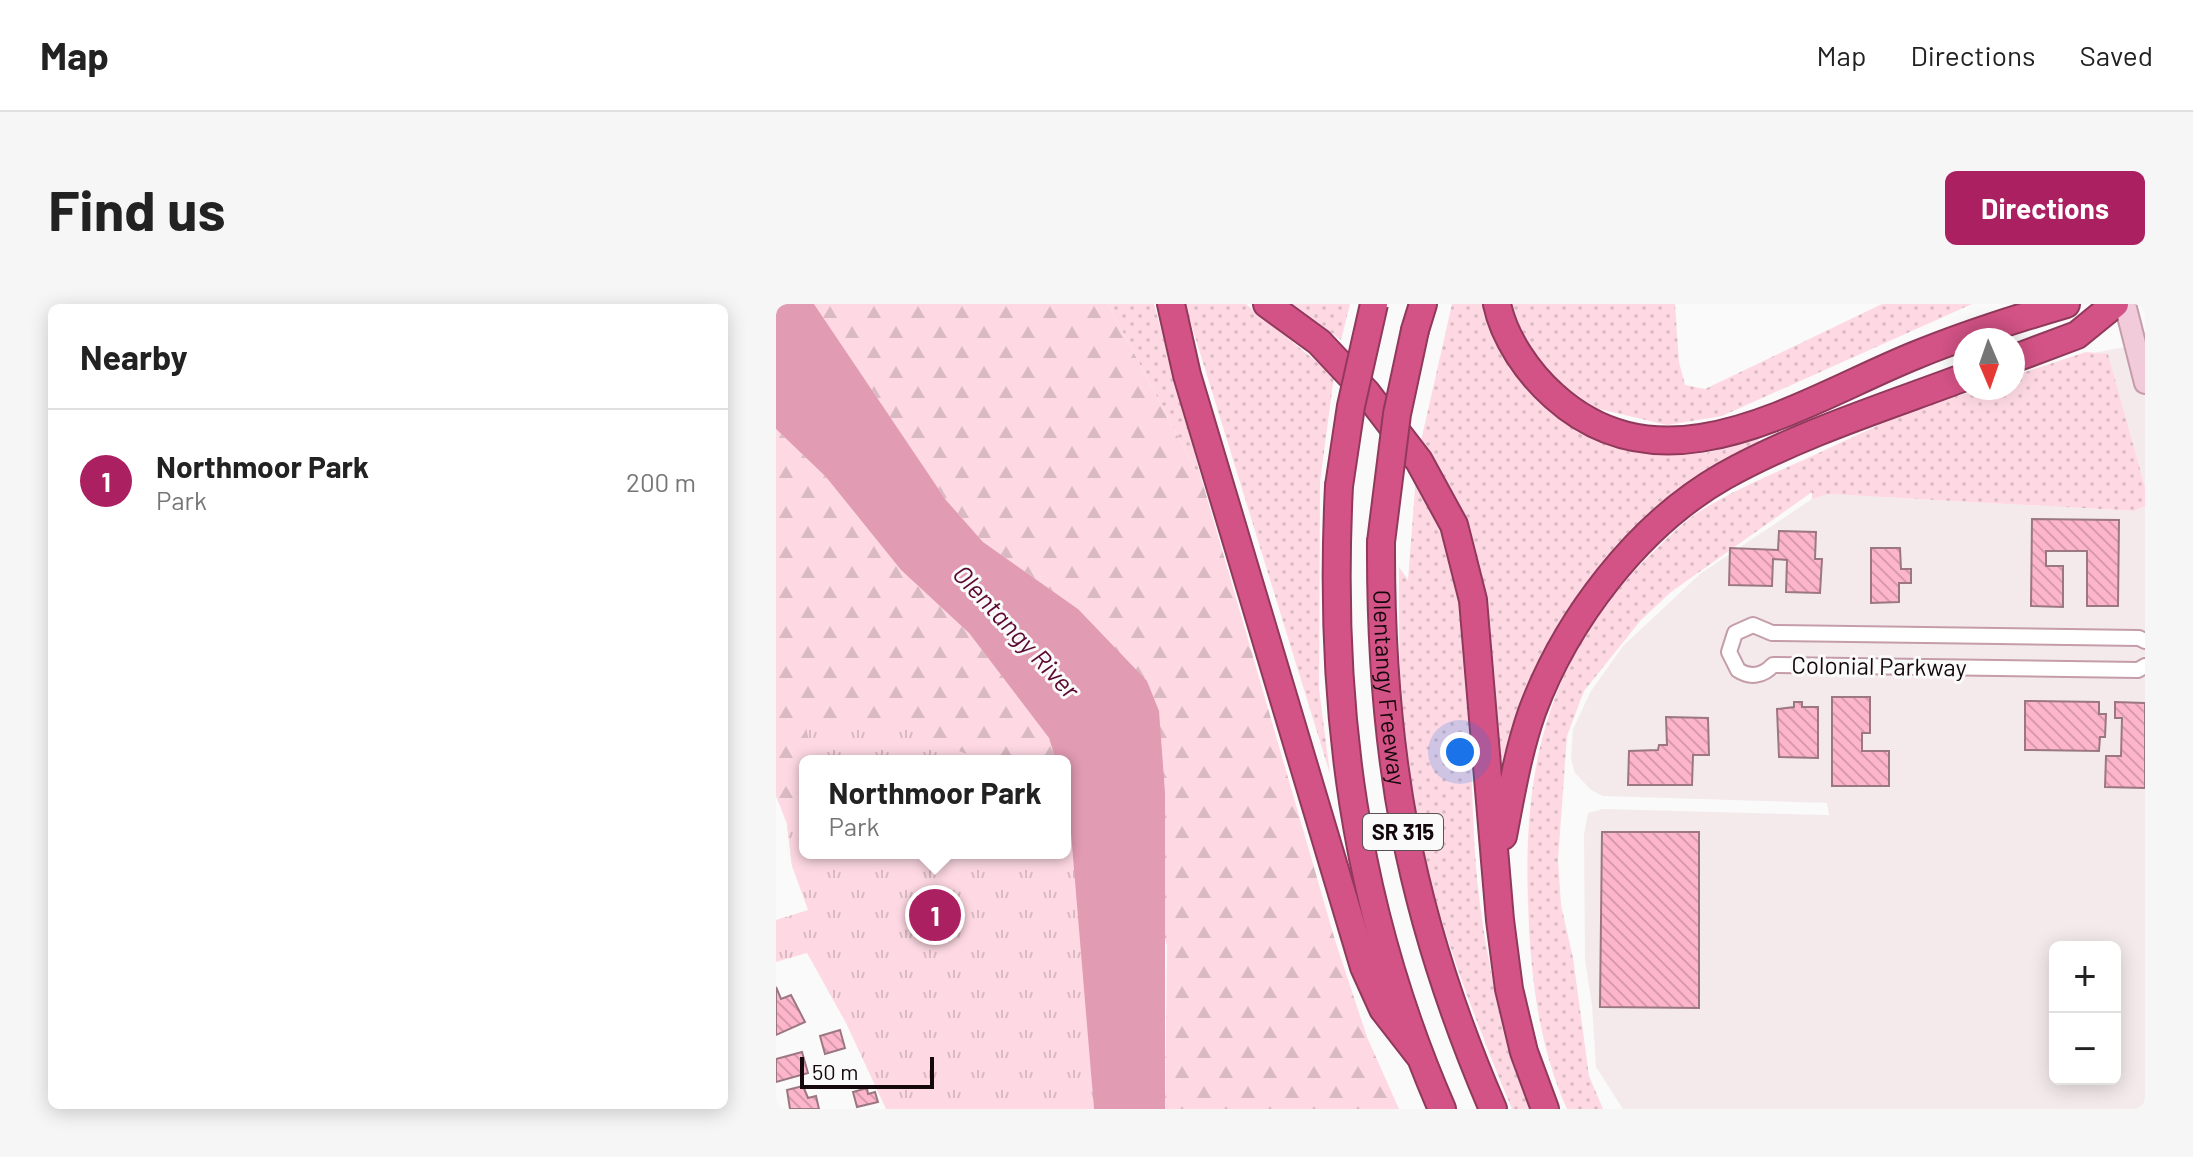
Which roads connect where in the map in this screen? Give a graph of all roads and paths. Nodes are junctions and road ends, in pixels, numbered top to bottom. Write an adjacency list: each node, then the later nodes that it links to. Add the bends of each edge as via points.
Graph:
1 (1171, 304): 19 (highway, via 1187,375 1364,967 1383,1009)
2 (1267, 304): 18 (highway, via 1319,342 1366,392 1425,470 1454,525 1473,600)
3 (1374, 304): 19 (highway, Olentangy Freeway / SR 315, bridge, via 1339,486 1337,679 1350,803 1375,920)
4 (1423, 304): 21 (highway, Olentangy Freeway / SR 315, bridge, via 1397,414 1381,542 1389,736 1407,853 1440,975)
5 (1497, 304): 12 (highway, via 1521,359 1544,388 1584,420 1648,441 1694,441 1739,430)
6 (2011, 304): 10 (highway)
7 (2066, 304): 11 (highway)
8 (2115, 304): 13 (highway, via 2077,335)
9 (2125, 304): 15 (main road)
10 (1977, 328)
11 (1987, 328)
12 (1953, 340)
13 (2025, 354)
14 (1953, 382): 18 (highway, via 1723,477 1630,554 1590,599 1533,711)
15 (2145, 383)
16 (2145, 641): 17 (street, Colonial Parkway, via 1772,633 1753,625 1739,630 1729,647 1734,666 1752,675 1773,665 2138,670)
17 (2145, 666)
18 (1497, 867): 22 (highway, via 1509,989)
19 (1418, 1054): 20 (highway, Olentangy Freeway / SR 315)
20 (1442, 1109)
21 (1493, 1109)
22 (1545, 1109)

